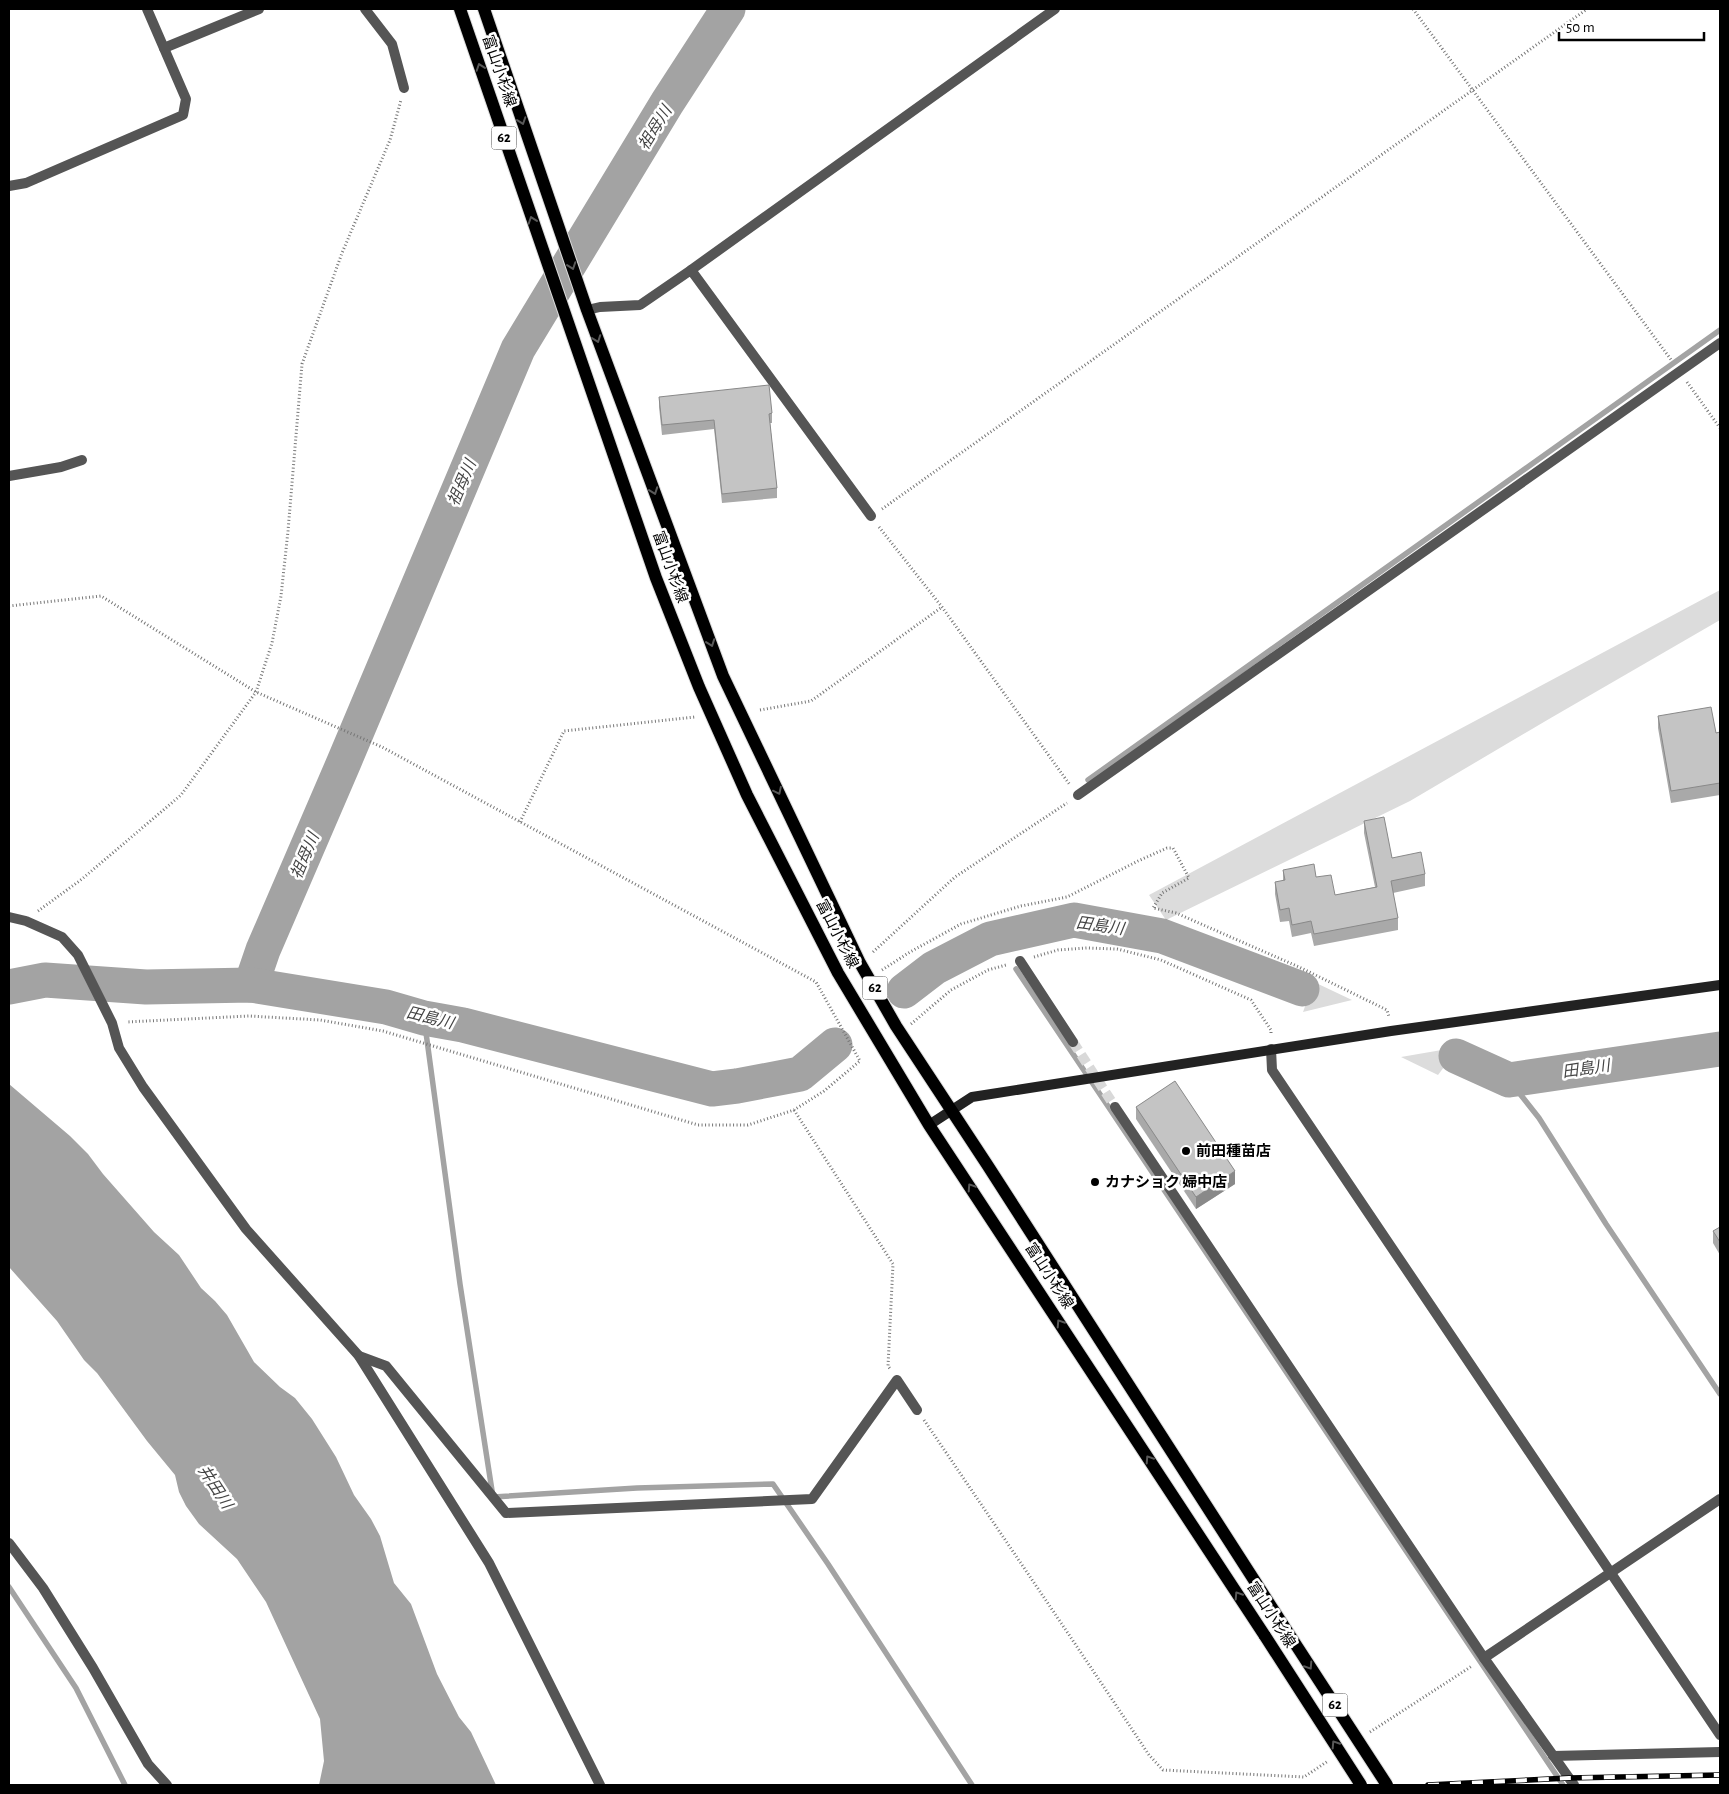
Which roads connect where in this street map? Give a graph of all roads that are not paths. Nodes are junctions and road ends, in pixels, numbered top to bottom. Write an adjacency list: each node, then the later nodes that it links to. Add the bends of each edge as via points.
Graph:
1 (147, 9): 7 (street)
2 (259, 9): 7 (street)
3 (365, 9): 8 (street, via 392,44)
4 (460, 9): 24 (main road, 富山小杉線 / 62, one-way to 4, via 838,973 747,795 698,687 656,578)
5 (484, 9): 11 (main road, 富山小杉線 / 62, one-way to 11)
6 (1055, 9): 10 (street)
7 (164, 48): 9 (street, via 186,98 183,116 26,183)
8 (404, 88)
9 (9, 186)
10 (691, 270): 11 (street, via 640,304); 15 (street)
11 (587, 310): 23 (main road, 富山小杉線 / 62, one-way to 23, via 723,676 860,963 900,1032)
12 (1720, 343): 16 (street)
13 (82, 460): 14 (street)
14 (9, 476)
15 (871, 516)
16 (1078, 795)
17 (9, 917): 25 (street, via 62,937 78,955 112,1023 119,1048 143,1087 246,1229)
18 (1020, 961): 20 (street)
19 (1720, 985): 21 (street)
20 (1073, 1042)
21 (1271, 1049): 23 (street, via 972,1097); 29 (street, via 1272,1070)
22 (1115, 1107): 30 (street)
23 (951, 1109): 24 (street); 37 (main road, 富山小杉線 / 62, one-way to 37, bridge)
24 (930, 1125): 36 (main road, 富山小杉線 / 62, one-way to 24, bridge)
25 (359, 1356): 26 (street, via 386,1366 506,1513 812,1499 897,1380); 35 (street, via 489,1563)
26 (917, 1410)
27 (1720, 1499): 29 (street)
28 (9, 1543): 34 (street, via 43,1588 148,1764)
29 (1611, 1573): 30 (street); 31 (street)
30 (1484, 1658): 33 (street)
31 (1720, 1736)
32 (1720, 1752): 33 (street)
33 (1553, 1756): 38 (street)
34 (167, 1785)
35 (600, 1785)
36 (1361, 1785)
37 (1387, 1785)
38 (1574, 1785)

